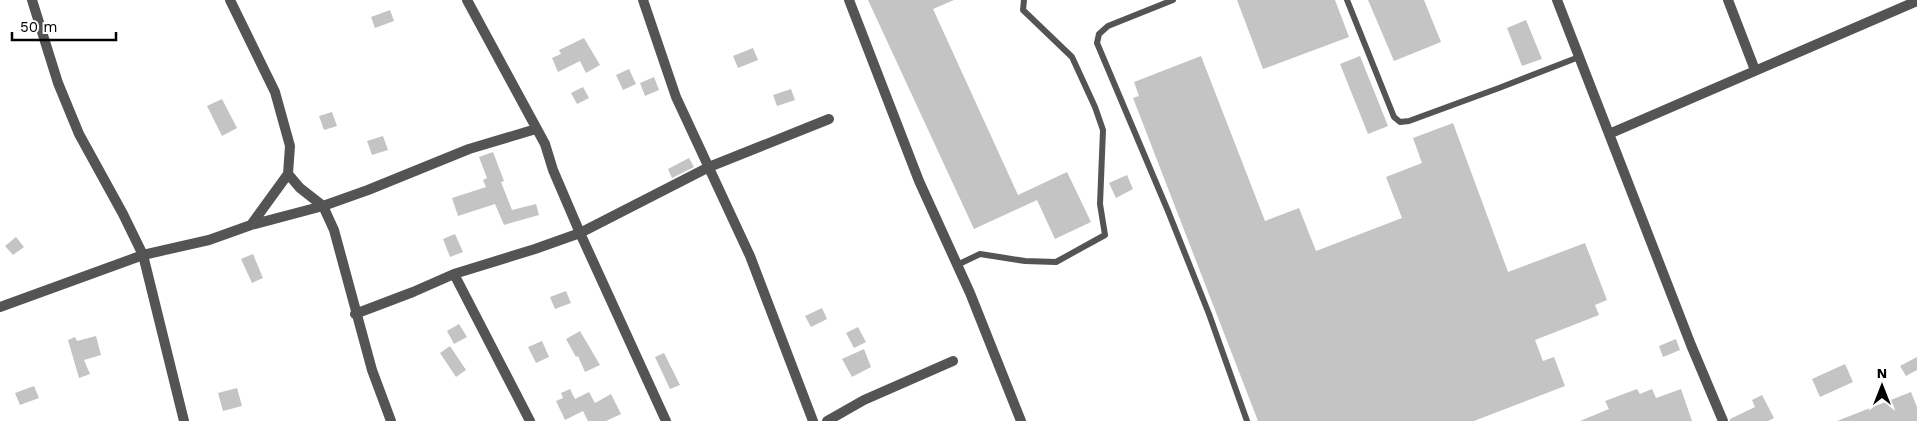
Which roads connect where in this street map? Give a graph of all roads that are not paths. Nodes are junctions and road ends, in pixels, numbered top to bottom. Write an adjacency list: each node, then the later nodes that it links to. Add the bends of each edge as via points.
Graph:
1 (32, 0): 22 (street, via 78,134)
2 (230, 0): 18 (street, via 276,92 290,146)
3 (467, 0): 15 (street)
4 (643, 0): 17 (street, via 676,97)
5 (849, 0): 23 (street, via 919,181)
6 (1024, 0): 23 (lane, via 1023,10 1072,57 1096,107 1103,130 1100,204 1105,235 1056,262 980,254)
7 (1173, 0): 35 (lane, via 1108,26 1099,34 1097,43 1209,314)
8 (1347, 0): 12 (lane, via 1394,117 1400,122)
9 (1557, 0): 12 (street)
10 (1728, 0): 13 (street)
11 (1917, 1): 13 (street)
12 (1579, 57): 16 (street)
13 (1755, 70): 16 (street)
14 (829, 119): 17 (street)
15 (536, 129): 19 (street, via 469,149); 21 (street)
16 (1609, 134): 36 (street)
17 (709, 167): 21 (street); 32 (street, via 750,256)
18 (288, 174): 19 (street, via 294,183); 20 (street)
19 (323, 206): 20 (street); 26 (street, via 334,230)
20 (251, 225): 22 (street, via 209,240)
21 (580, 233): 24 (street); 31 (street)
22 (143, 255): 25 (street); 28 (street)
23 (958, 265): 34 (street)
24 (454, 274): 26 (street); 30 (street)
25 (0, 308)
26 (356, 314): 29 (street)
27 (953, 362): 33 (street, via 864,400)
28 (184, 421)
29 (391, 421)
30 (530, 421)
31 (666, 421)
32 (813, 421)
33 (827, 421)
34 (1020, 421)
35 (1247, 421)
36 (1723, 421)

